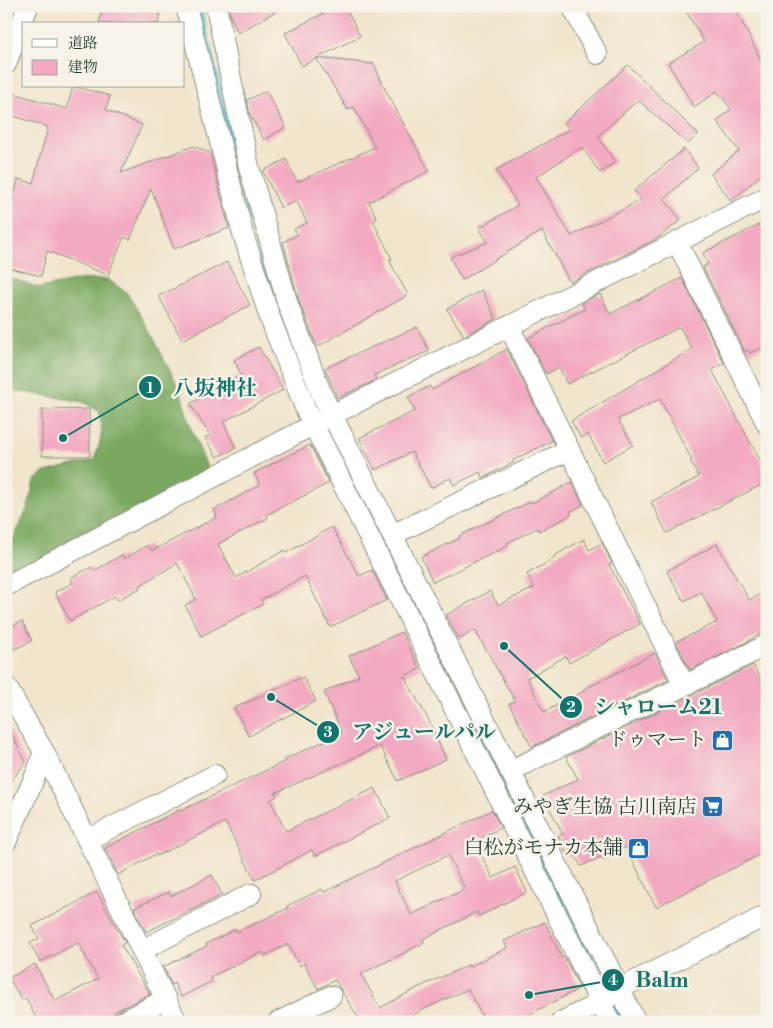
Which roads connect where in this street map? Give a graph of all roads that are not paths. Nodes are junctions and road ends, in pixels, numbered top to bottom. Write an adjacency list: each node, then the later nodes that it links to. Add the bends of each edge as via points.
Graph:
1 (28, 6): 6 (street)
2 (186, 6): 10 (street, via 243,234 270,318 306,410)
3 (216, 6): 10 (street, via 249,167 288,305 322,395)
4 (572, 6): 5 (street)
5 (597, 54)
6 (6, 64)
7 (767, 197): 8 (street)
8 (677, 242): 9 (street); 11 (street)
9 (509, 326): 10 (street); 12 (street)
10 (323, 419): 13 (street); 14 (street); 27 (street)
11 (767, 424)
12 (569, 450): 13 (street); 16 (street)
13 (392, 535): 19 (street)
14 (6, 586)
15 (767, 645): 16 (street)
16 (684, 685): 19 (street)
17 (6, 686): 18 (street)
18 (44, 752): 21 (street); 22 (street)
19 (510, 771): 27 (street)
20 (215, 775): 22 (street)
21 (7, 840)
22 (87, 840): 25 (street)
23 (251, 894): 25 (street)
24 (767, 915): 27 (street)
25 (142, 950): 28 (street)
26 (331, 996): 31 (street)
27 (609, 996): 32 (street); 33 (street); 34 (street)
28 (166, 999): 29 (street); 30 (street)
29 (122, 1022)
30 (177, 1022)
31 (278, 1022)
32 (561, 1022)
33 (610, 1022)
34 (636, 1022)

